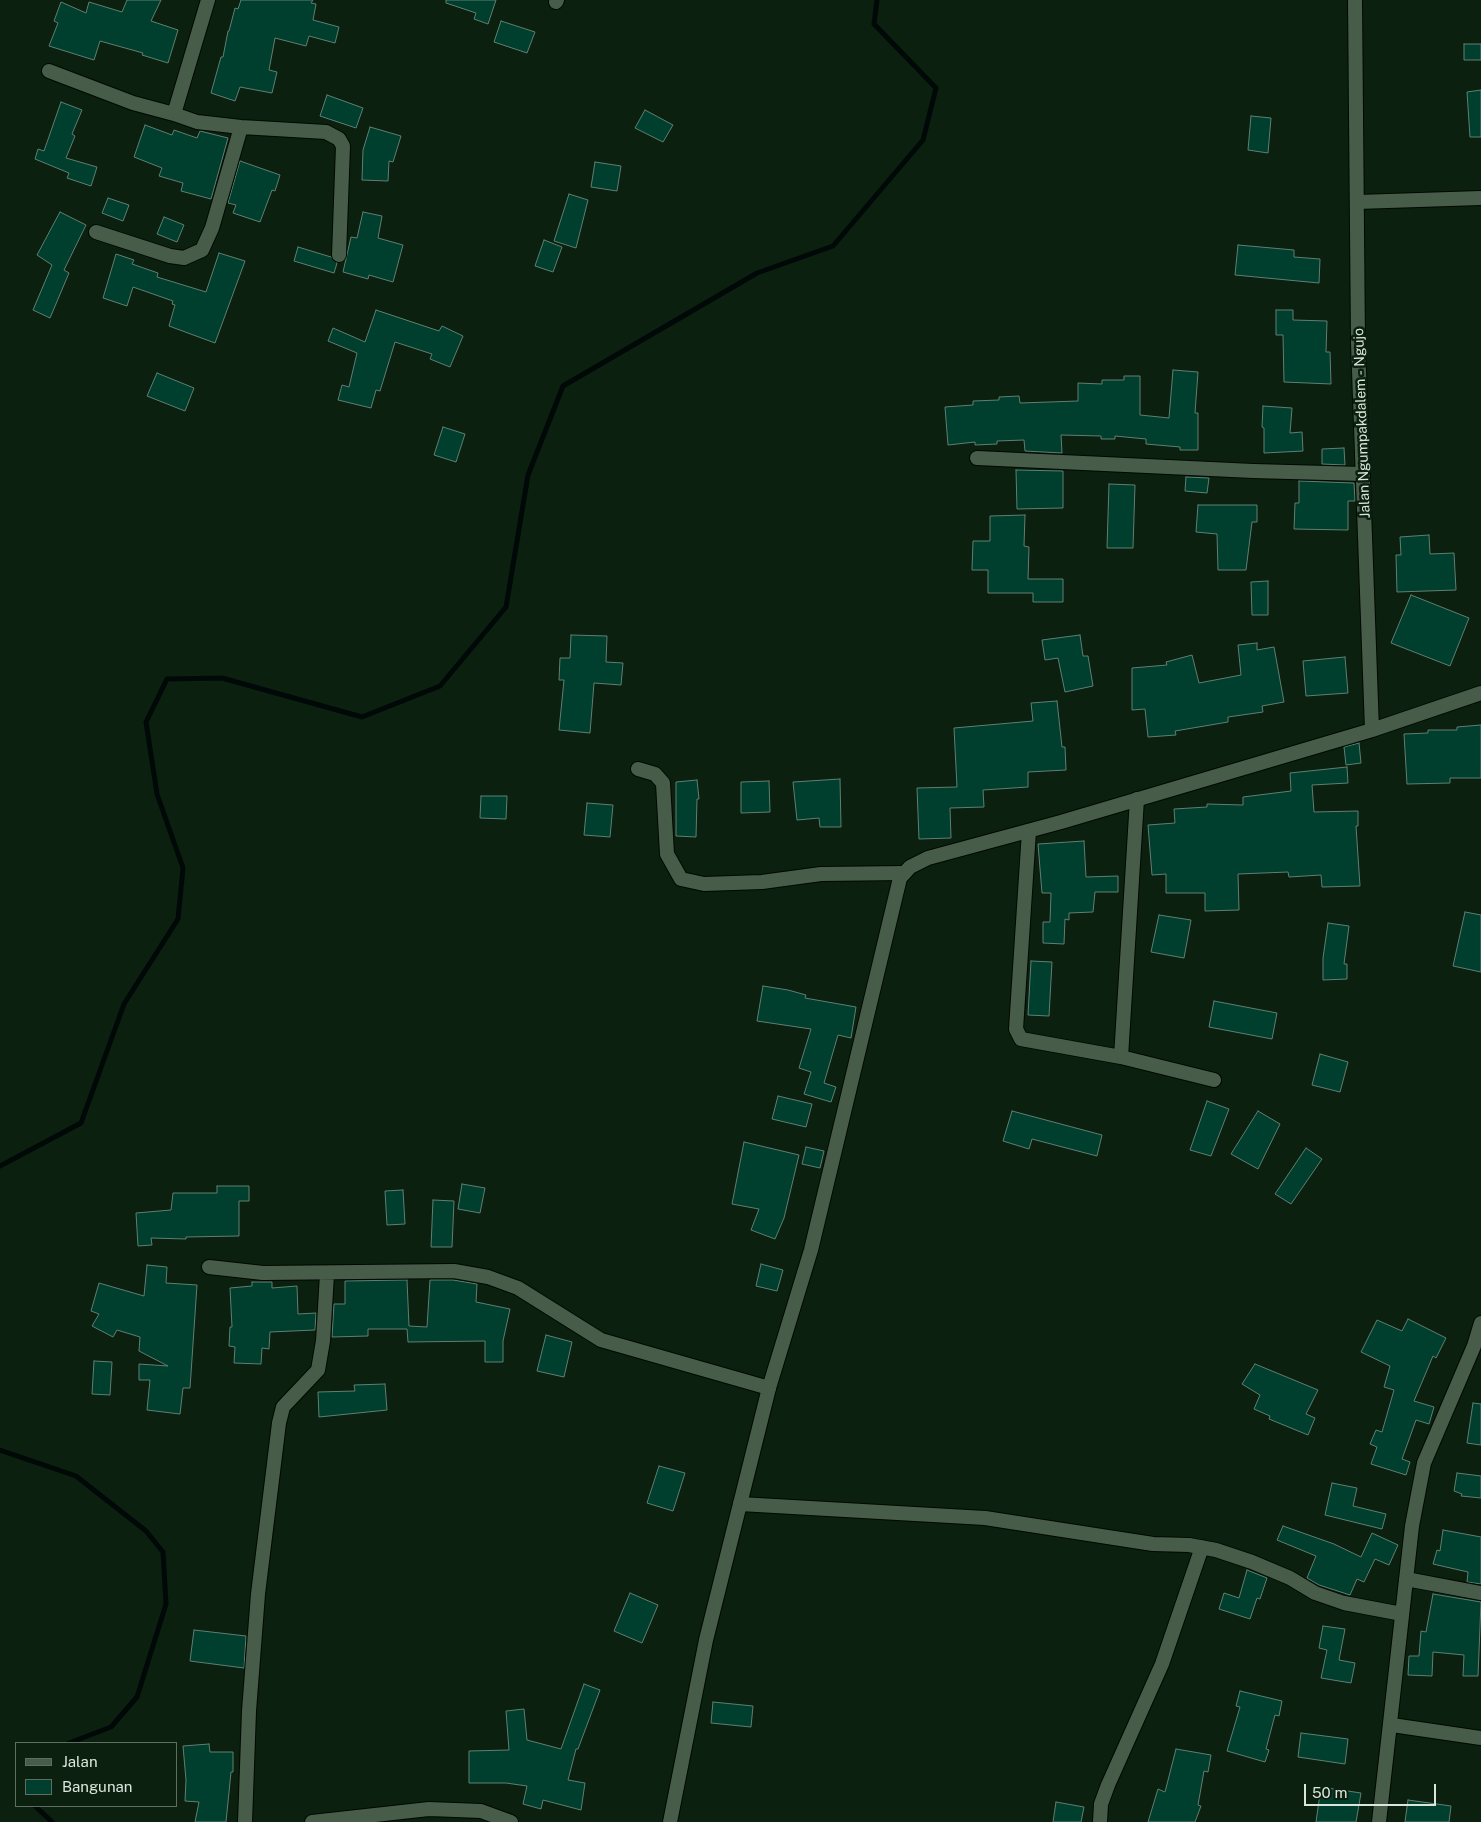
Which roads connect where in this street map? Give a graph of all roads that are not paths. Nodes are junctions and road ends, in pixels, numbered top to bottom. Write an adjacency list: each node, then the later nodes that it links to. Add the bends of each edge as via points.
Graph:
1 (208, 0): 4 (street)
2 (1356, 0): 7 (street, Jalan Ngumpakdalem - Ngujo)
3 (49, 71): 4 (street, via 134,103)
4 (174, 114): 5 (street, via 197,122)
5 (241, 128): 8 (street, via 212,228 202,250 184,258 170,256); 9 (street, via 326,132 339,139 343,146)
6 (1481, 198): 7 (street)
7 (1357, 202): 11 (street, Jalan Ngumpakdalem - Ngujo)
8 (96, 232)
9 (339, 255)
10 (977, 458): 11 (street)
11 (1363, 474): 13 (street, Jalan Ngumpakdalem - Ngujo)
12 (1481, 693): 13 (street)
13 (1372, 730): 15 (street)
14 (638, 769): 17 (street, via 655,774 663,783 667,854 681,879 714,884 821,874)
15 (1137, 799): 16 (street); 18 (street)
16 (1029, 831): 17 (street, via 928,858 910,866); 18 (street, via 1016,1029 1021,1039)
17 (904, 873): 23 (street, via 811,1250)
18 (1121, 1057): 19 (street)
19 (1214, 1080)
20 (209, 1267): 21 (street, via 263,1273)
21 (327, 1274): 23 (street, via 386,1270 454,1271 488,1276 518,1288 601,1340); 31 (street, via 318,1370 283,1407 278,1423 258,1594)
22 (1481, 1323): 26 (street, via 1424,1463)
23 (768, 1388): 24 (street)
24 (740, 1504): 25 (street, via 985,1518 1153,1544); 34 (street, via 706,1640)
25 (1202, 1547): 28 (street, via 1252,1562 1315,1593 1344,1603); 35 (street, via 1162,1664 1108,1785 1101,1804)
26 (1406, 1579): 27 (street); 28 (street)
27 (1481, 1593)
28 (1402, 1614): 29 (street)
29 (1392, 1725): 30 (street); 36 (street)
30 (1481, 1738)
31 (245, 1822)
32 (312, 1822): 33 (street, via 429,1809 481,1811)
33 (510, 1822)
34 (670, 1822)
35 (1100, 1822)
36 (1380, 1822)

